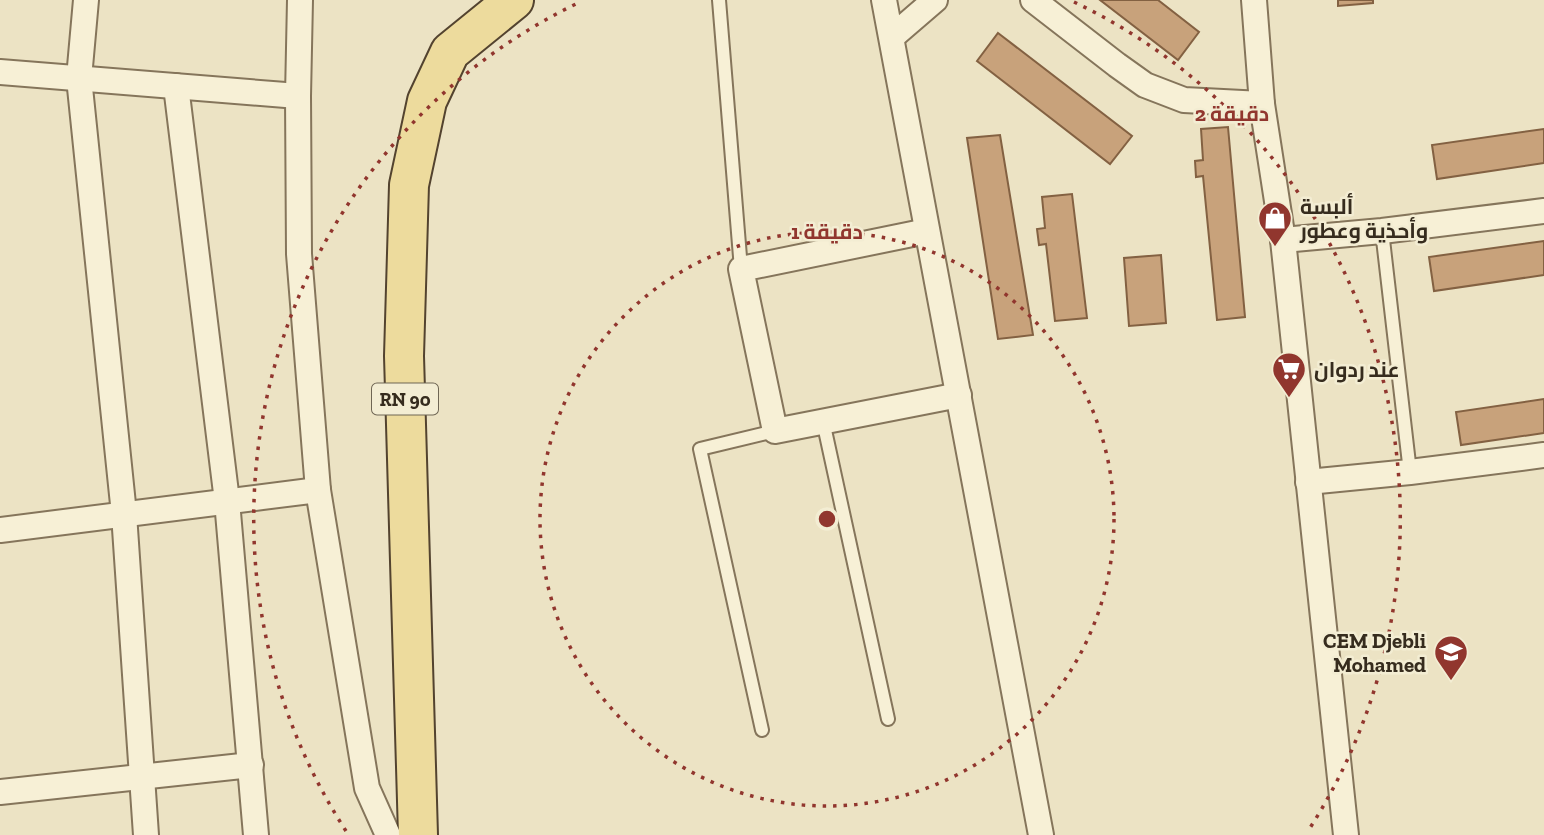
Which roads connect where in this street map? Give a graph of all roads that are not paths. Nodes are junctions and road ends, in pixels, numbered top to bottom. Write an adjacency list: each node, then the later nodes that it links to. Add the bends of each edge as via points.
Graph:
1 (86, 0): 11 (street)
2 (300, 0): 13 (street)
3 (514, 0): 38 (main road, RN 90, via 450,52 427,101 409,185 404,356)
4 (719, 0): 19 (lane)
5 (884, 0): 9 (street)
6 (934, 0): 9 (street)
7 (1033, 0): 14 (street, via 1145,85 1184,100)
8 (1254, 0): 14 (street)
9 (892, 37): 16 (street)
10 (0, 72): 11 (street)
11 (79, 78): 12 (street); 28 (street)
12 (176, 86): 13 (street); 27 (street)
13 (298, 96): 26 (street, via 299,254)
14 (1262, 104): 18 (street)
15 (1544, 211): 17 (street)
16 (927, 231): 19 (street); 20 (street)
17 (1382, 232): 18 (street); 24 (lane)
18 (1283, 240): 25 (street)
19 (741, 269): 22 (street)
20 (959, 395): 21 (street); 39 (street)
21 (823, 421): 22 (street); 30 (lane)
22 (775, 431): 31 (lane, via 700,449)
23 (1544, 455): 24 (street)
24 (1410, 472): 25 (street)
25 (1308, 482): 40 (street)
26 (318, 490): 27 (street); 37 (street, via 367,788)
27 (227, 501): 28 (street); 32 (street)
28 (124, 514): 29 (street); 33 (street)
29 (0, 530)
30 (888, 719)
31 (762, 730)
32 (251, 765): 33 (street); 36 (street)
33 (142, 777): 34 (street); 35 (street)
34 (0, 792)
35 (146, 835)
36 (256, 835)
37 (388, 835)
38 (418, 835)
39 (1041, 835)
40 (1346, 835)

